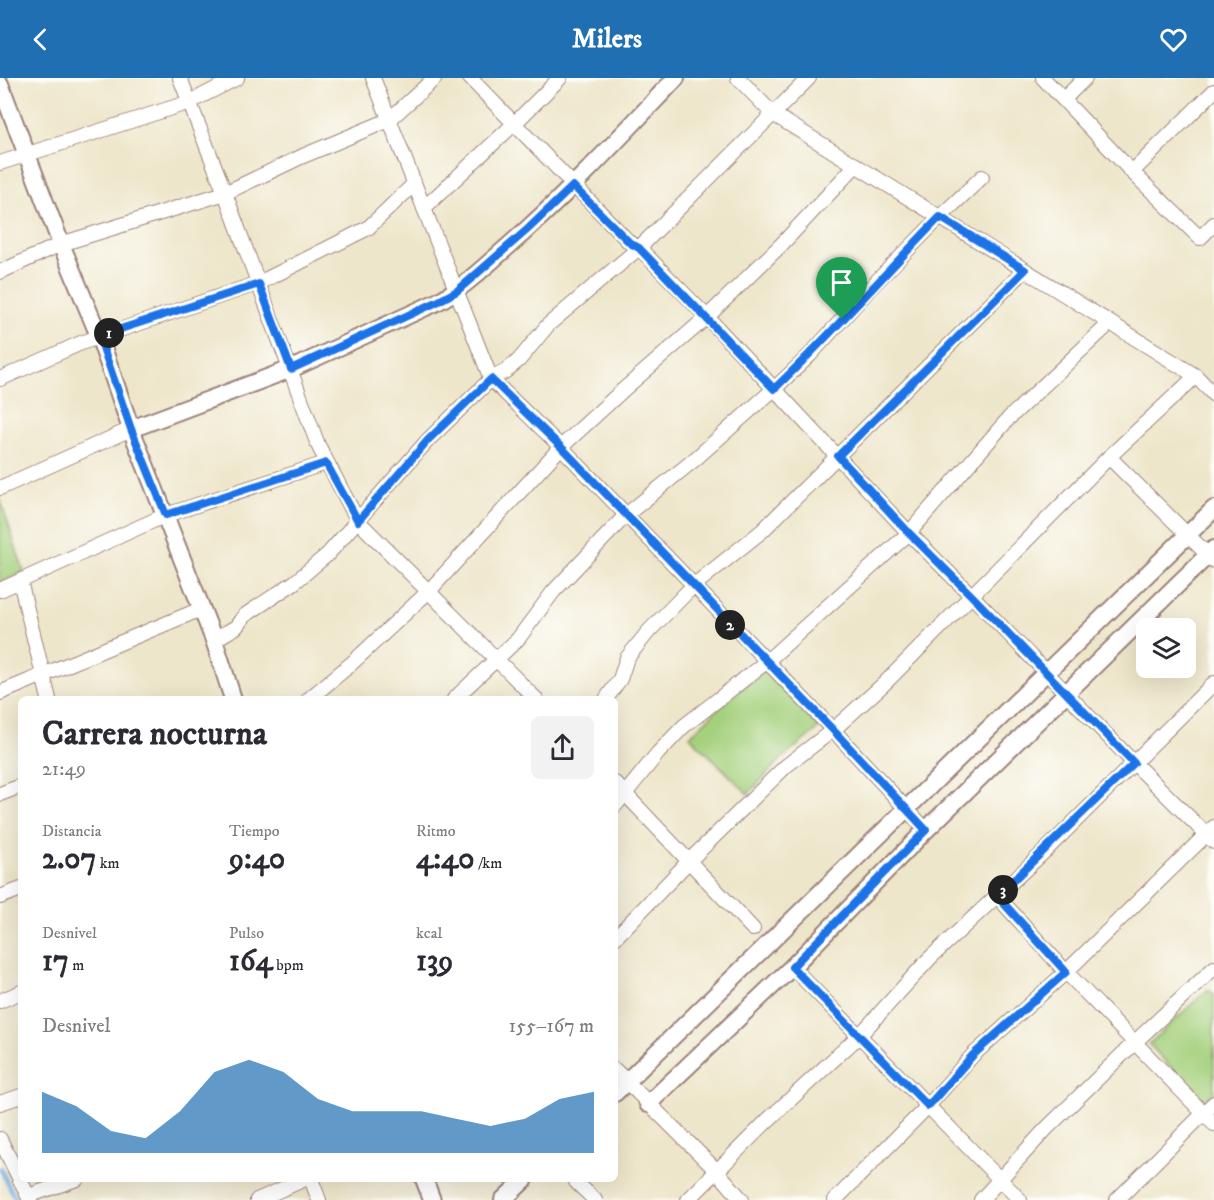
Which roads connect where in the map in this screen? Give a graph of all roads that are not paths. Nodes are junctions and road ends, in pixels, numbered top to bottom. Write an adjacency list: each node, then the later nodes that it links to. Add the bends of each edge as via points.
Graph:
1 (180, 78): 15 (street)
2 (237, 78): 15 (street)
3 (373, 78): 17 (street)
4 (435, 78): 17 (street)
5 (470, 78): 18 (street)
6 (560, 78): 18 (street)
7 (676, 78): 25 (street)
8 (738, 78): 16 (street)
9 (809, 78): 16 (street)
10 (1043, 78): 14 (street)
11 (1085, 78): 14 (street)
12 (0, 84): 19 (street)
13 (1214, 91): 22 (street)
14 (1064, 99): 22 (street)
15 (190, 102): 19 (street); 26 (street)
16 (773, 114): 21 (street); 31 (street)
17 (389, 120): 24 (street); 26 (street)
18 (514, 124): 25 (street); 27 (street)
19 (28, 155): 20 (street); 30 (street)
20 (0, 163)
21 (856, 165): 28 (street); 36 (street)
22 (1131, 172): 29 (street, via 1200,238)
23 (982, 177): 28 (street)
24 (414, 184): 27 (street); 34 (street, via 368,228)
25 (573, 186): 31 (street); 35 (street)
26 (225, 193): 30 (street); 34 (street)
27 (424, 208): 35 (street)
28 (940, 217): 32 (street); 43 (street)
29 (1214, 224)
30 (61, 244): 33 (street); 38 (street)
31 (639, 248): 36 (street); 42 (street, via 548,325 519,360)
32 (1025, 270): 37 (street); 47 (street)
33 (0, 272)
34 (259, 284): 38 (street); 39 (street)
35 (457, 291): 39 (street); 42 (street)
36 (707, 317): 43 (street); 46 (street)
37 (1109, 324): 40 (street); 55 (street, via 1009,418)
38 (99, 336): 41 (street); 45 (street)
39 (291, 369): 45 (street); 49 (street)
40 (1196, 376): 44 (street); 48 (street)
41 (0, 379)
42 (491, 379): 46 (street); 54 (street, via 428,440)
43 (774, 389): 47 (street); 53 (street)
44 (1214, 395)
45 (131, 429): 50 (street); 52 (street)
46 (561, 447): 53 (street); 61 (street)
47 (838, 456): 55 (street); 59 (street, via 762,531)
48 (1109, 458): 56 (street); 62 (street)
49 (326, 463): 52 (street); 54 (street)
50 (0, 488)
51 (1214, 509): 56 (street)
52 (166, 515): 58 (street); 63 (street)
53 (626, 515): 59 (street); 65 (street, via 553,592)
54 (358, 521): 61 (street); 64 (street, via 295,582)
55 (909, 533): 62 (street); 66 (street)
56 (1187, 535): 57 (street); 67 (street)
57 (1212, 555): 71 (street)
58 (20, 581): 60 (street); 68 (street)
59 (693, 586): 66 (street); 77 (street, via 627,658 620,679)
60 (0, 590)
61 (429, 591): 65 (street); 74 (street)
62 (972, 596): 67 (street); 78 (street)
63 (201, 609): 64 (street); 68 (street)
64 (214, 640): 73 (street)
65 (497, 660): 75 (street); 76 (street)
66 (766, 662): 78 (street); 83 (street, via 684,726)
67 (1046, 672): 71 (street); 85 (street)
68 (42, 675): 70 (street); 72 (street)
69 (1214, 683): 79 (street)
70 (0, 693)
71 (1066, 693): 79 (street); 86 (street)
72 (48, 696)
73 (232, 696)
74 (313, 696)
75 (457, 696)
76 (533, 696)
77 (608, 696)
78 (833, 730): 85 (street); 88 (street, via 786,766)
79 (1134, 763): 87 (street); 90 (street)
80 (618, 786): 83 (street)
81 (18, 787): 82 (street)
82 (0, 794)
83 (625, 794): 84 (street); 88 (street)
84 (618, 802)
85 (906, 809): 86 (street); 101 (street)
86 (926, 830): 94 (street)
87 (1211, 835): 96 (street)
88 (690, 860): 92 (street); 93 (street)
89 (18, 890): 91 (street)
90 (997, 896): 96 (street); 99 (street, via 930,958)
91 (0, 897)
92 (753, 929)
93 (618, 935)
94 (792, 967): 99 (street); 104 (street)
95 (1214, 968): 100 (street)
96 (1066, 972): 100 (street); 105 (street, via 973,1055)
97 (18, 993): 98 (street)
98 (0, 1001)
99 (860, 1035): 105 (street); 109 (street)
100 (1135, 1042): 106 (street); 111 (street)
101 (619, 1081): 104 (street)
102 (18, 1097): 103 (street)
103 (0, 1103)
104 (648, 1104): 109 (street)
105 (928, 1106): 111 (street); 127 (street)
106 (1209, 1108): 107 (street); 130 (street)
107 (1214, 1124)
108 (0, 1139): 110 (street)
109 (717, 1172): 125 (street); 126 (street)
110 (18, 1176)
111 (1001, 1180): 128 (street); 129 (street)
112 (21, 1182): 119 (street)
113 (69, 1182): 119 (street)
114 (298, 1182): 120 (street)
115 (312, 1182): 121 (street)
116 (425, 1182): 122 (street)
117 (522, 1182): 123 (street)
118 (576, 1182): 124 (street)
119 (29, 1198)
120 (257, 1200)
121 (319, 1200)
122 (432, 1200)
123 (503, 1200)
124 (595, 1200)
125 (688, 1200)
126 (742, 1200)
127 (835, 1200)
128 (981, 1200)
129 (1020, 1200)
130 (1118, 1200)

